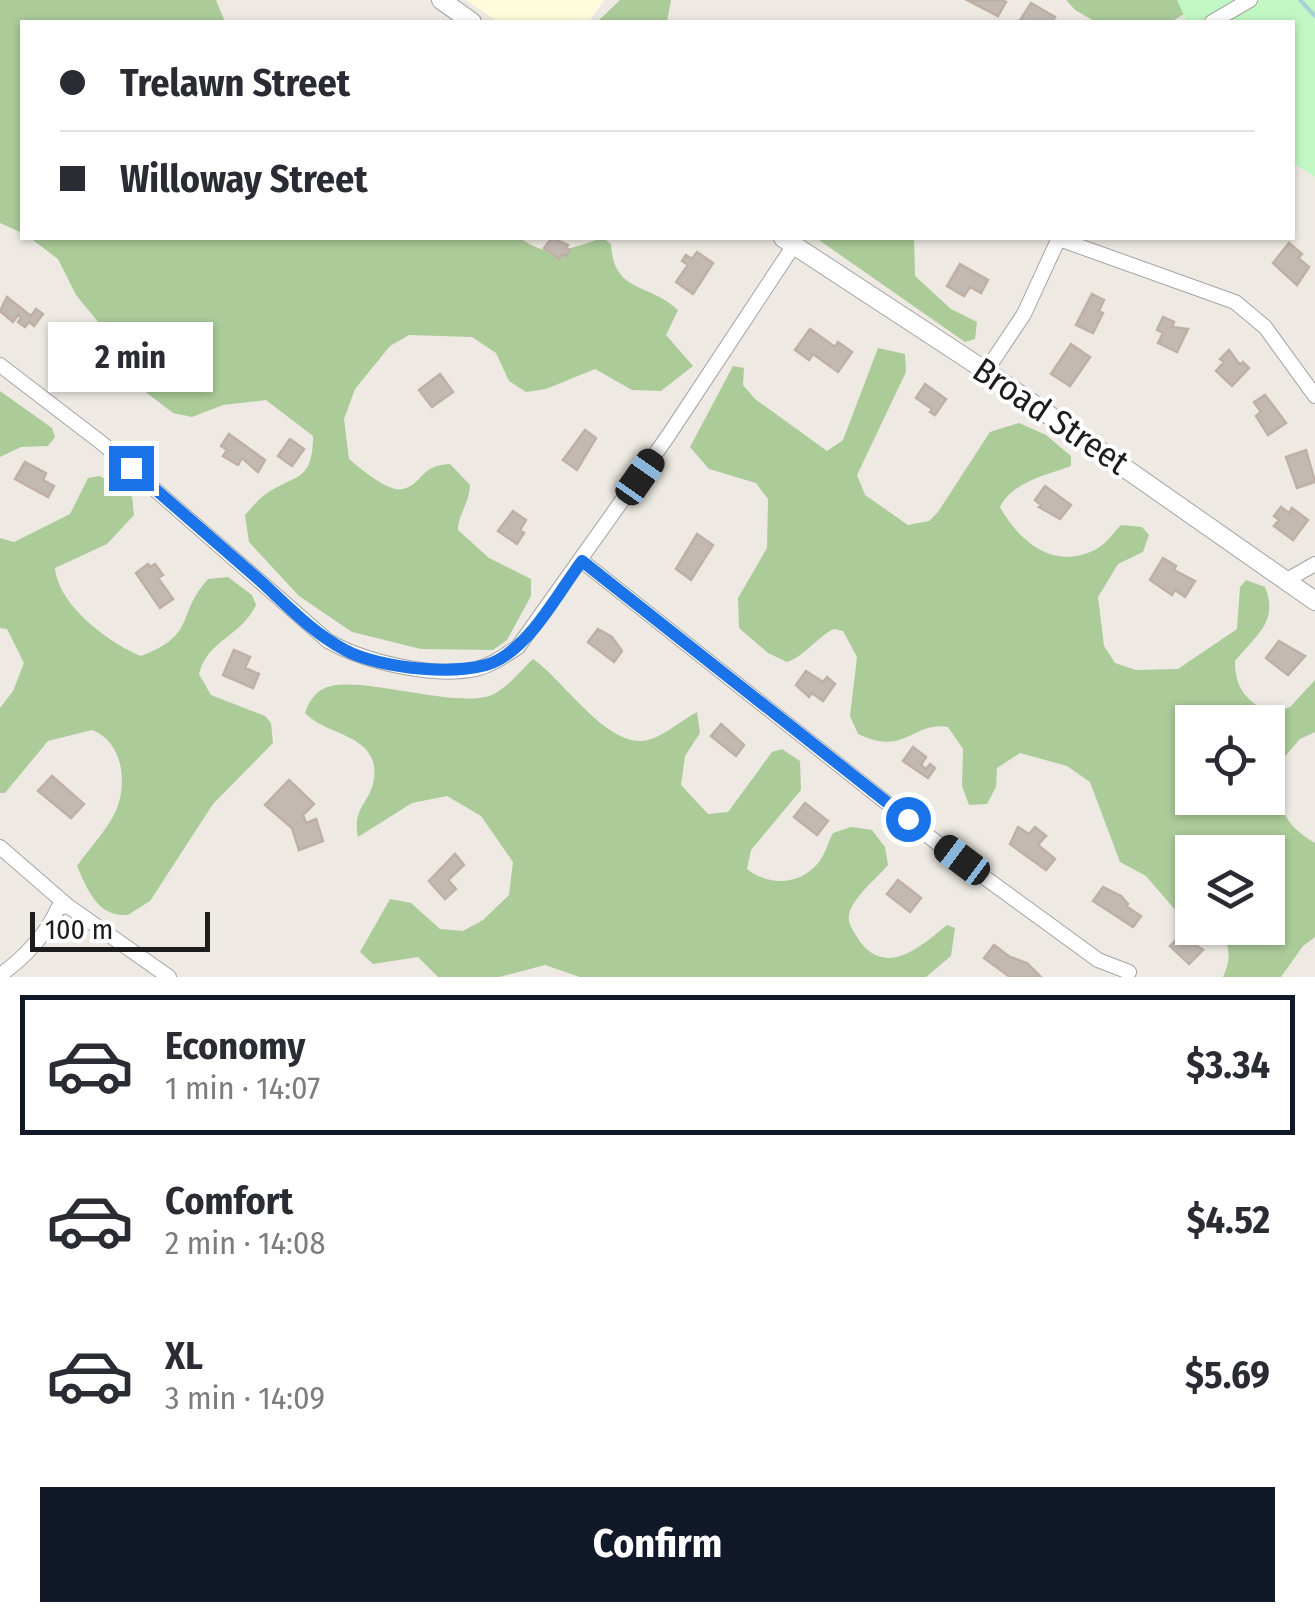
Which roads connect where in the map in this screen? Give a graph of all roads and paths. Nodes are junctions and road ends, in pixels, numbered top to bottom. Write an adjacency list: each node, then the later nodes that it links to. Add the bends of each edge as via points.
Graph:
1 (440, 0): 3 (street)
2 (1250, 0): 4 (street)
3 (469, 20)
4 (1215, 20)
5 (1058, 240): 9 (street, via 1024,314)
6 (1065, 240): 10 (street, via 1236,302 1265,326)
7 (789, 241): 9 (street, Broad Street); 11 (street)
8 (0, 365): 11 (street, via 350,653 441,672 496,662 518,647)
9 (986, 370): 13 (street, Broad Street)
10 (1315, 396)
11 (582, 561): 17 (street, via 965,863 1098,960)
12 (1315, 564): 13 (street)
13 (1287, 580): 14 (street, Broad Street)
14 (1315, 600)
15 (0, 847): 16 (street)
16 (68, 906): 18 (street, via 58,908 51,925); 19 (street)
17 (1129, 972)
18 (0, 975)
19 (169, 977)

